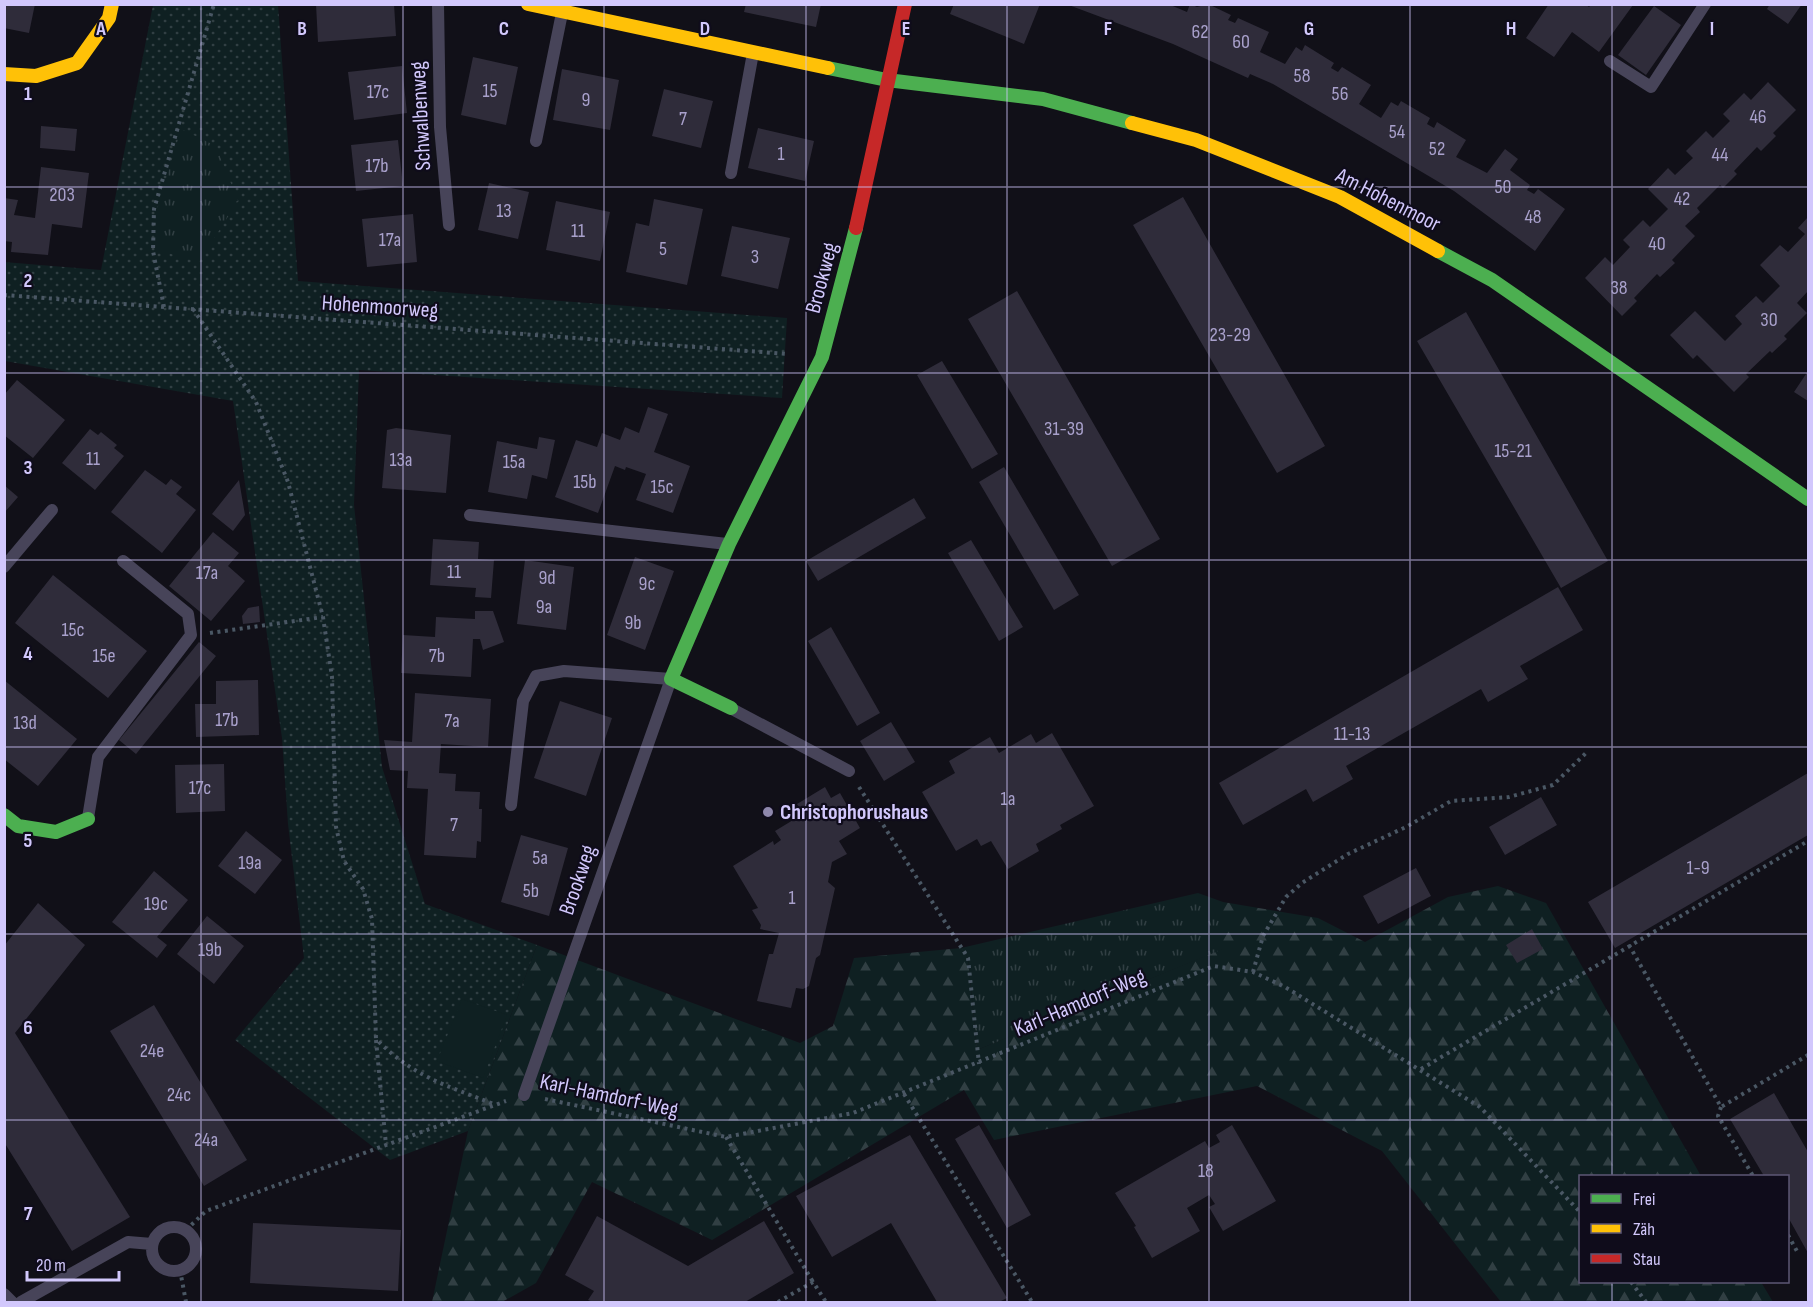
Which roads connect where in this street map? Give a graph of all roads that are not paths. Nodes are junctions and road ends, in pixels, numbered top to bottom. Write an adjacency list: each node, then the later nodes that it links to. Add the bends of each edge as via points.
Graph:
1 (112, 4): 9 (street, via 109,18 77,63 36,76)
2 (438, 4): 13 (lane, Schwalbenweg, via 440,127)
3 (528, 4): 6 (street)
4 (905, 4): 10 (street, Brookweg)
5 (1705, 4): 8 (lane, via 1651,87)
6 (562, 12): 7 (street); 11 (lane)
7 (754, 52): 10 (street); 12 (lane)
8 (1610, 61)
9 (4, 74)
10 (887, 80): 14 (street, Am Hohenmoor, via 1043,99 1196,140 1340,197 1492,280); 17 (street, Brookweg, via 851,251 822,357)
11 (536, 141)
12 (731, 173)
13 (449, 225)
14 (1809, 499)
15 (52, 510): 19 (lane)
16 (470, 515): 17 (lane)
17 (729, 544): 20 (street, Brookweg)
18 (123, 561): 25 (lane, via 188,614 191,635 98,757)
19 (4, 567)
20 (671, 679): 21 (street); 23 (lane, via 564,671 536,676 523,701); 26 (lane, Brookweg)
21 (731, 708): 22 (lane)
22 (849, 771)
23 (511, 805)
24 (4, 815): 25 (street, via 18,826 56,832)
25 (88, 819)
26 (524, 1095)
27 (152, 1244): 27 (lane, via 166,1228 180,1227 195,1240 193,1261 173,1271 159,1265); 30 (lane, via 128,1242)
28 (4, 1294): 29 (lane)
29 (12, 1302)
30 (21, 1302)

